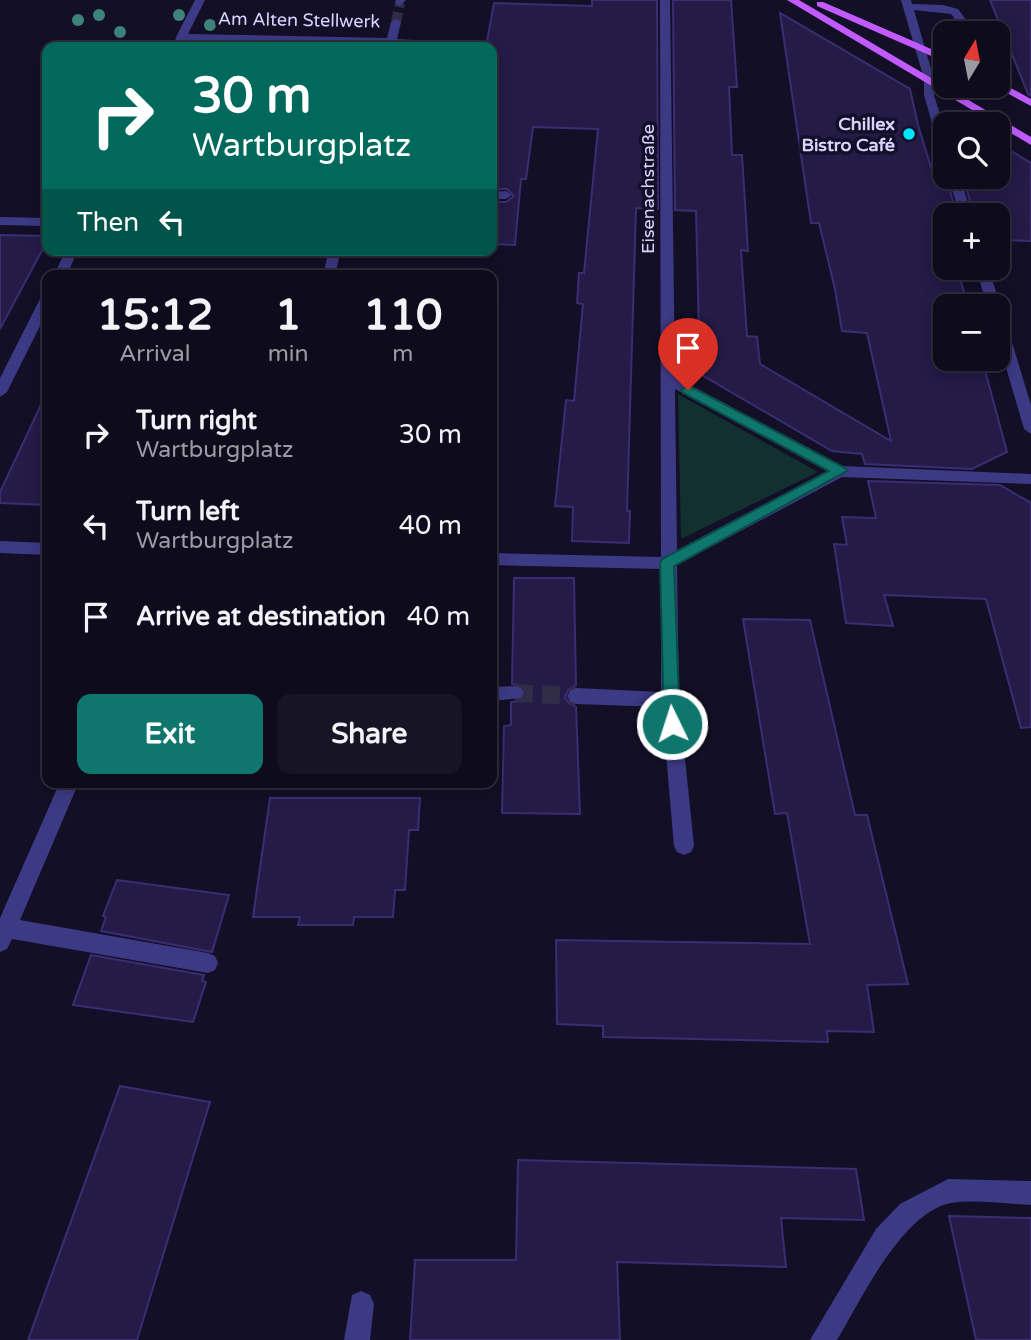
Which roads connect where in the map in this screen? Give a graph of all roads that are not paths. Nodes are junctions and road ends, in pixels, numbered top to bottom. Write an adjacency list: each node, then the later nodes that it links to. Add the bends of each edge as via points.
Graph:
1 (200, 0): 8 (street, Am Alten Stellwerk)
2 (665, 0): 25 (street, Eisenachstraße)
3 (792, 0): 14 (main road)
4 (813, 0): 12 (main road)
5 (907, 4): 6 (street, via 951,10); 12 (street)
6 (960, 21)
7 (396, 22): 10 (street)
8 (181, 37): 9 (street, Am Alten Stellwerk); 10 (street, Am Alten Stellwerk)
9 (178, 42)
10 (391, 42): 11 (street, Am Alten Stellwerk)
11 (410, 42)
12 (921, 51): 13 (main road); 14 (street)
13 (933, 55)
14 (929, 79): 17 (street); 18 (main road)
15 (1010, 91): 16 (main road)
16 (1031, 103)
17 (934, 112)
18 (1031, 142)
19 (497, 195): 20 (street)
20 (506, 195)
21 (0, 221): 22 (street)
22 (42, 222)
23 (42, 321): 26 (street)
24 (1010, 359): 27 (street)
25 (666, 378): 28 (street); 33 (street, Eisenachstraße)
26 (0, 392)
27 (1031, 429)
28 (840, 471): 29 (street); 33 (street)
29 (1031, 479)
30 (0, 547): 31 (street)
31 (42, 548)
32 (497, 559): 33 (street)
33 (667, 563): 37 (street, Eisenachstraße)
34 (516, 693): 35 (street)
35 (497, 694)
36 (576, 695): 37 (street)
37 (670, 700): 39 (street, Eisenachstraße)
38 (68, 788): 40 (street)
39 (684, 846)
40 (3, 935): 41 (street)
41 (208, 963)
42 (1031, 1193): 45 (street, via 948,1191 908,1212 885,1238)
43 (360, 1304): 44 (street)
44 (357, 1340)
45 (823, 1340)

